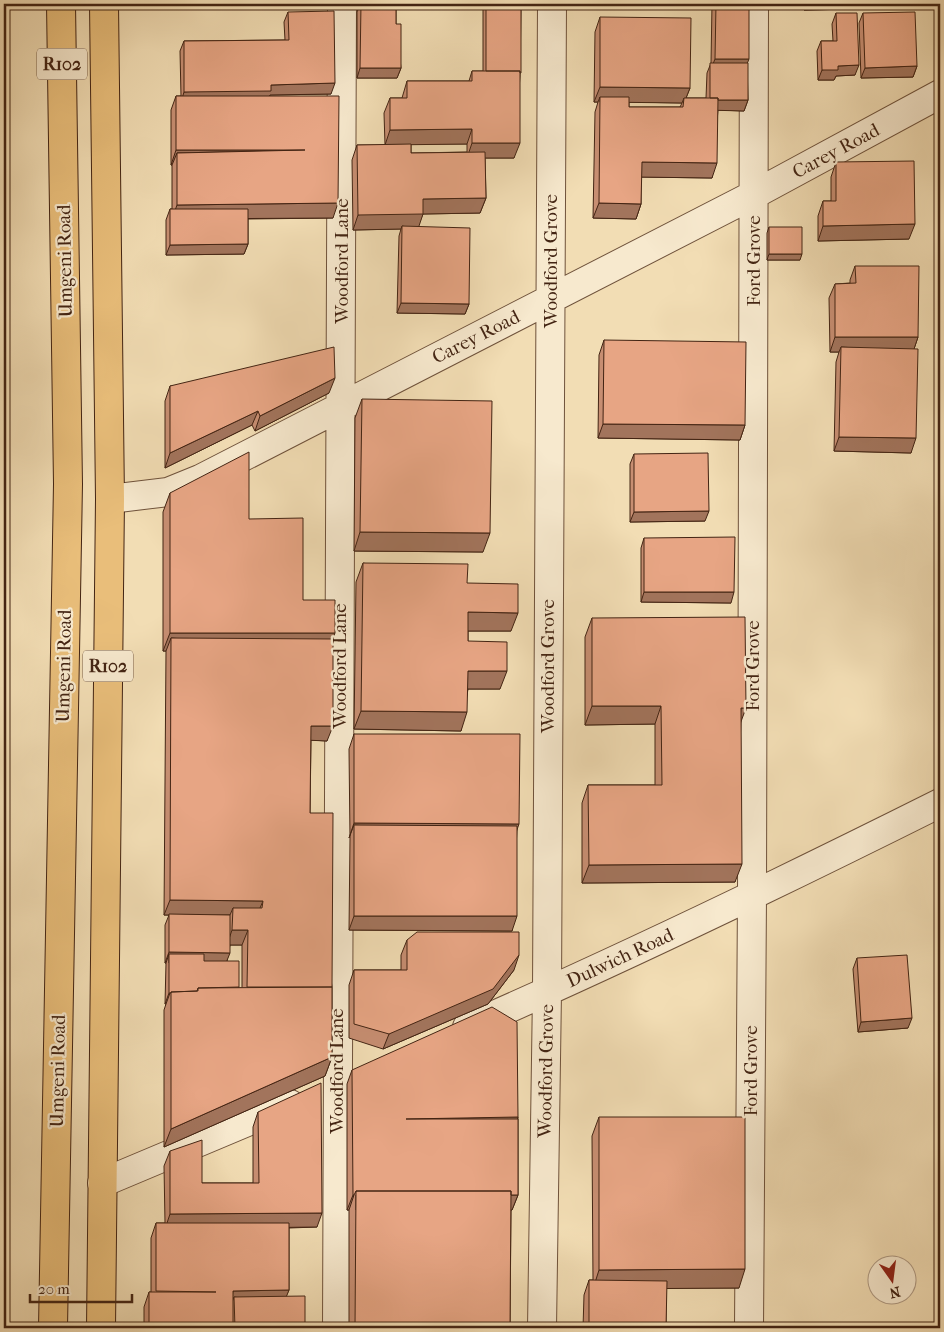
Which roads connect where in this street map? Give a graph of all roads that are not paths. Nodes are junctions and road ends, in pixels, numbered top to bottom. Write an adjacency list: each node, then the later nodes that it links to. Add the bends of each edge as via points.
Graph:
1 (61, 4): 18 (main road, Umgeni Road / R102, via 68,484)
2 (104, 4): 10 (main road, R102)
3 (342, 4): 9 (street, Woodford Lane)
4 (552, 4): 8 (street, Woodford Grove)
5 (754, 4): 7 (street, Ford Grove)
6 (940, 94): 7 (street, Carey Road)
7 (755, 194): 8 (street, Carey Road); 12 (street, Ford Grove)
8 (550, 298): 9 (street, Carey Road); 13 (street, Woodford Grove)
9 (342, 406): 10 (street, Carey Road, via 200,479 168,492); 16 (street, Woodford Lane)
10 (110, 499): 17 (main road, R102)
11 (940, 803): 12 (street, Dulwich Road)
12 (752, 896): 13 (street, Dulwich Road); 22 (street, Ford Grove)
13 (547, 992): 14 (street, Dulwich Road); 21 (street, Woodford Grove)
14 (446, 1036)
15 (364, 1072): 16 (street)
16 (337, 1084): 17 (street); 20 (street, Woodford Lane)
17 (102, 1183): 19 (main road, R102)
18 (53, 1328)
19 (101, 1328)
20 (337, 1328)
21 (542, 1328)
22 (749, 1328)

